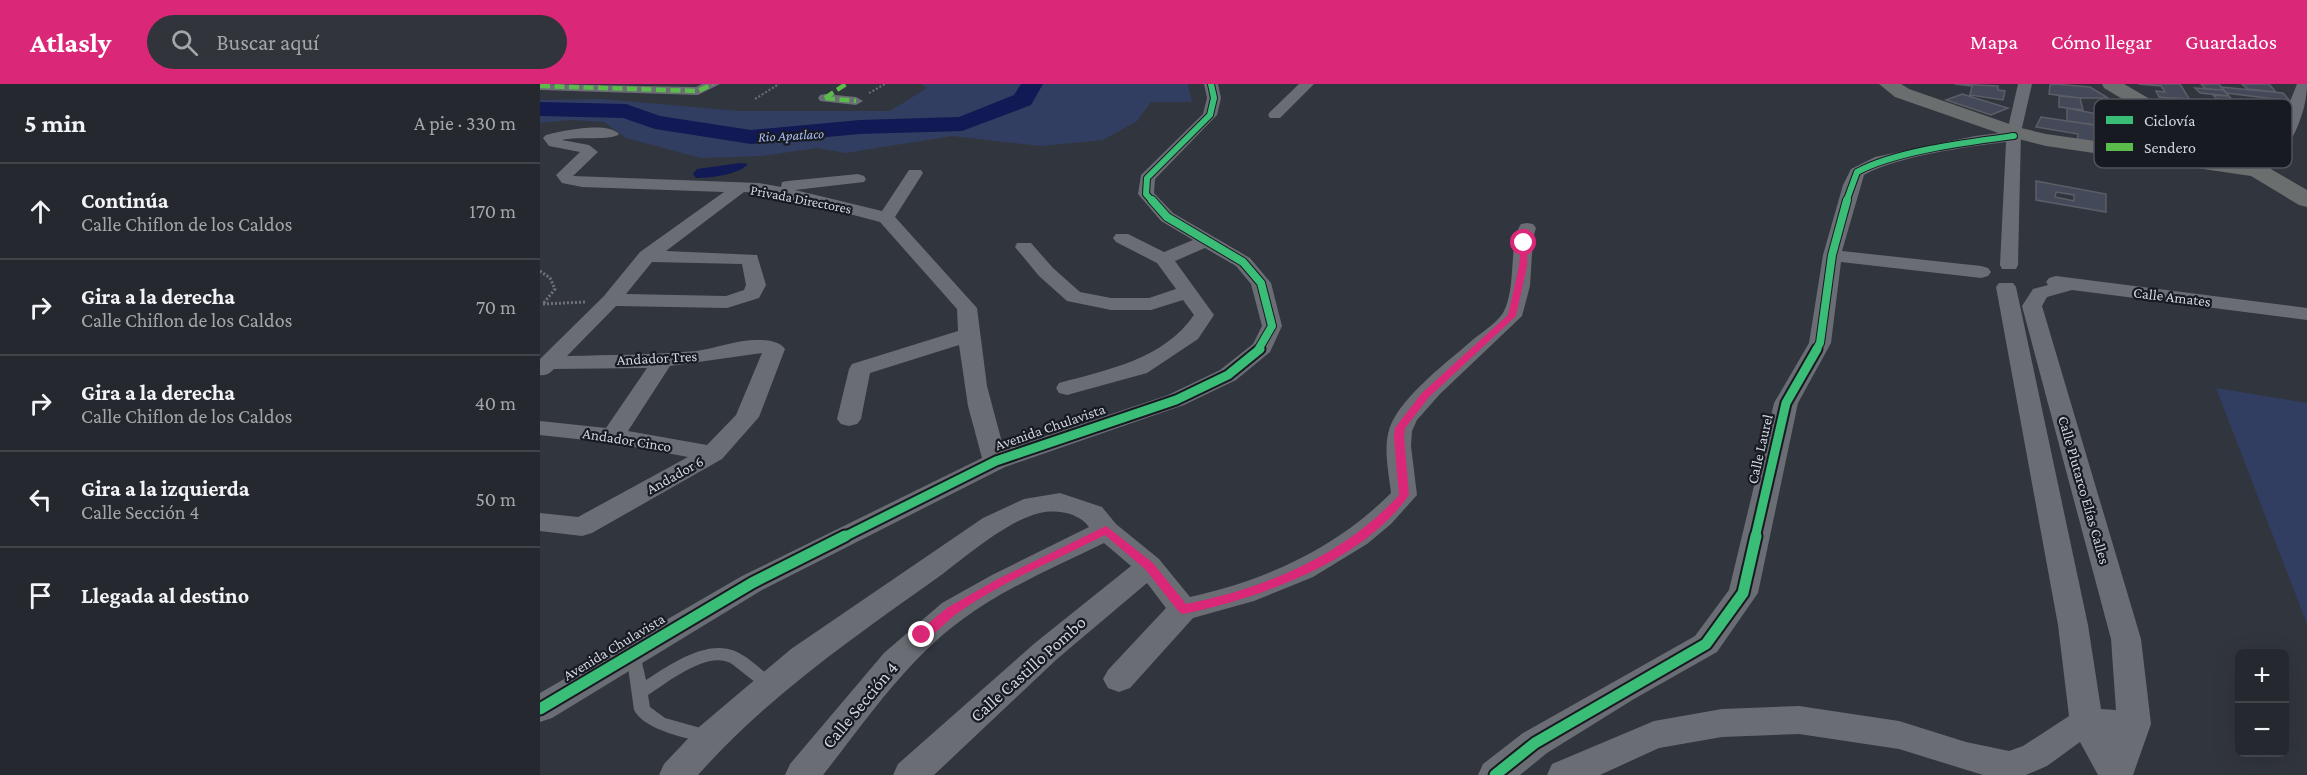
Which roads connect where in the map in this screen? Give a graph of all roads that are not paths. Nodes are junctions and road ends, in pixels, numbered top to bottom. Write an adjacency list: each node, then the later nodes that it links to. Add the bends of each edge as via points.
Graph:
1 (680, 84): 11 (street)
2 (713, 84): 11 (street, via 698,91)
3 (846, 84): 13 (street, via 825,98)
4 (1211, 84): 25 (street, via 1214,98 1210,115)
5 (1306, 84): 14 (street)
6 (1888, 84): 16 (main road, via 1902,93)
7 (2025, 84): 16 (street, Calle Plutarco Elías Calles)
8 (2111, 84): 12 (main road)
9 (2304, 84): 17 (street)
10 (540, 86): 11 (street)
11 (666, 90)
12 (2137, 99)
13 (856, 101)
14 (1275, 115)
15 (612, 134): 27 (street, Privada Directores, via 575,132 551,138 554,143 590,152 564,176 582,182)
16 (2014, 134): 18 (main road); 34 (street, Calle Laurel, via 1875,162 1857,172); 37 (street, Calle Plutarco Elías Calles)
17 (2292, 137)
18 (2094, 148)
19 (1145, 153): 25 (street, Avenida Chulavista)
20 (2238, 168): 23 (main road)
21 (2255, 168): 23 (main road)
22 (2263, 168): 23 (street)
23 (2260, 171): 28 (main road)
24 (915, 173): 29 (street)
25 (1146, 178): 32 (street, Avenida Chulavista, via 1146,194 1167,217)
26 (858, 179): 27 (street)
27 (750, 188): 29 (street, Privada Directores); 35 (street)
28 (2307, 200)
29 (886, 218): 42 (street, via 967,308)
30 (1527, 228): 55 (street, via 1522,237 1525,251 1512,316 1425,395 1400,428 1404,495 1385,517 1311,568 1218,602)
31 (1122, 238): 36 (street)
32 (1205, 241): 36 (street); 50 (street, Avenida Chulavista, via 1243,262 1261,283 1272,326 1262,347 1228,375 1176,400)
33 (1024, 247): 39 (street, via 1074,297 1111,304 1151,304)
34 (1832, 255): 37 (street, via 1981,272 1989,280); 67 (street, Calle Laurel, via 1820,343 1786,403 1743,593 1706,644 1535,743)
35 (647, 256): 40 (street); 40 (street, via 750,259 756,285 752,294 727,302)
36 (1164, 259): 39 (street)
37 (2008, 276): 38 (street, Calle Amates, via 2030,287 2037,279); 61 (street, Calle Plutarco Elías Calles, via 2073,625)
38 (2072, 284): 41 (street, Calle Amates); 62 (street, Calle Plutarco Elías Calles, via 2040,293 2032,306 2126,639)
39 (1190, 291): 46 (street, via 1204,315 1191,334 1139,368)
40 (611, 300): 45 (street)
41 (2307, 314)
42 (967, 335): 47 (street, via 860,369); 50 (street)
43 (764, 344): 44 (street, Andador Tres, via 722,354); 51 (street, Andador 6, via 774,349 747,417)
44 (663, 360): 45 (street, Andador Tres); 49 (street)
45 (544, 367)
46 (1067, 388)
47 (849, 419)
48 (540, 428): 49 (street, Andador Cinco)
49 (613, 436): 51 (street, Andador Cinco)
50 (993, 452): 56 (street, Avenida Chulavista, via 752,583)
51 (713, 454): 52 (street, Andador 6, via 582,527)
52 (540, 522)
53 (1106, 530): 54 (street); 58 (street, via 1093,513 1060,502 1033,505 993,524 886,597 802,658); 65 (street, Calle Sección 4, via 952,611 894,662)
54 (1149, 566): 55 (street); 66 (street, Calle Castillo Pombo, via 1046,651)
55 (1183, 609): 57 (street)
56 (634, 653): 59 (lane); 60 (street, Avenida Chulavista)
57 (1119, 679)
58 (771, 686): 59 (lane, via 728,655 705,656); 63 (street)
59 (639, 692): 63 (lane, via 642,710 660,723)
60 (540, 709)
61 (2086, 722): 62 (street); 68 (street, via 2035,756 2010,766 1966,757 1899,735 1799,720 1722,723 1654,735); 69 (street, Calle Plutarco Elías Calles)
62 (2134, 724): 69 (street, Calle Plutarco Elías Calles)
63 (711, 737): 64 (street)
64 (676, 775)
65 (802, 775)
66 (910, 775)
67 (1495, 775)
68 (1564, 775)
69 (2116, 775)

